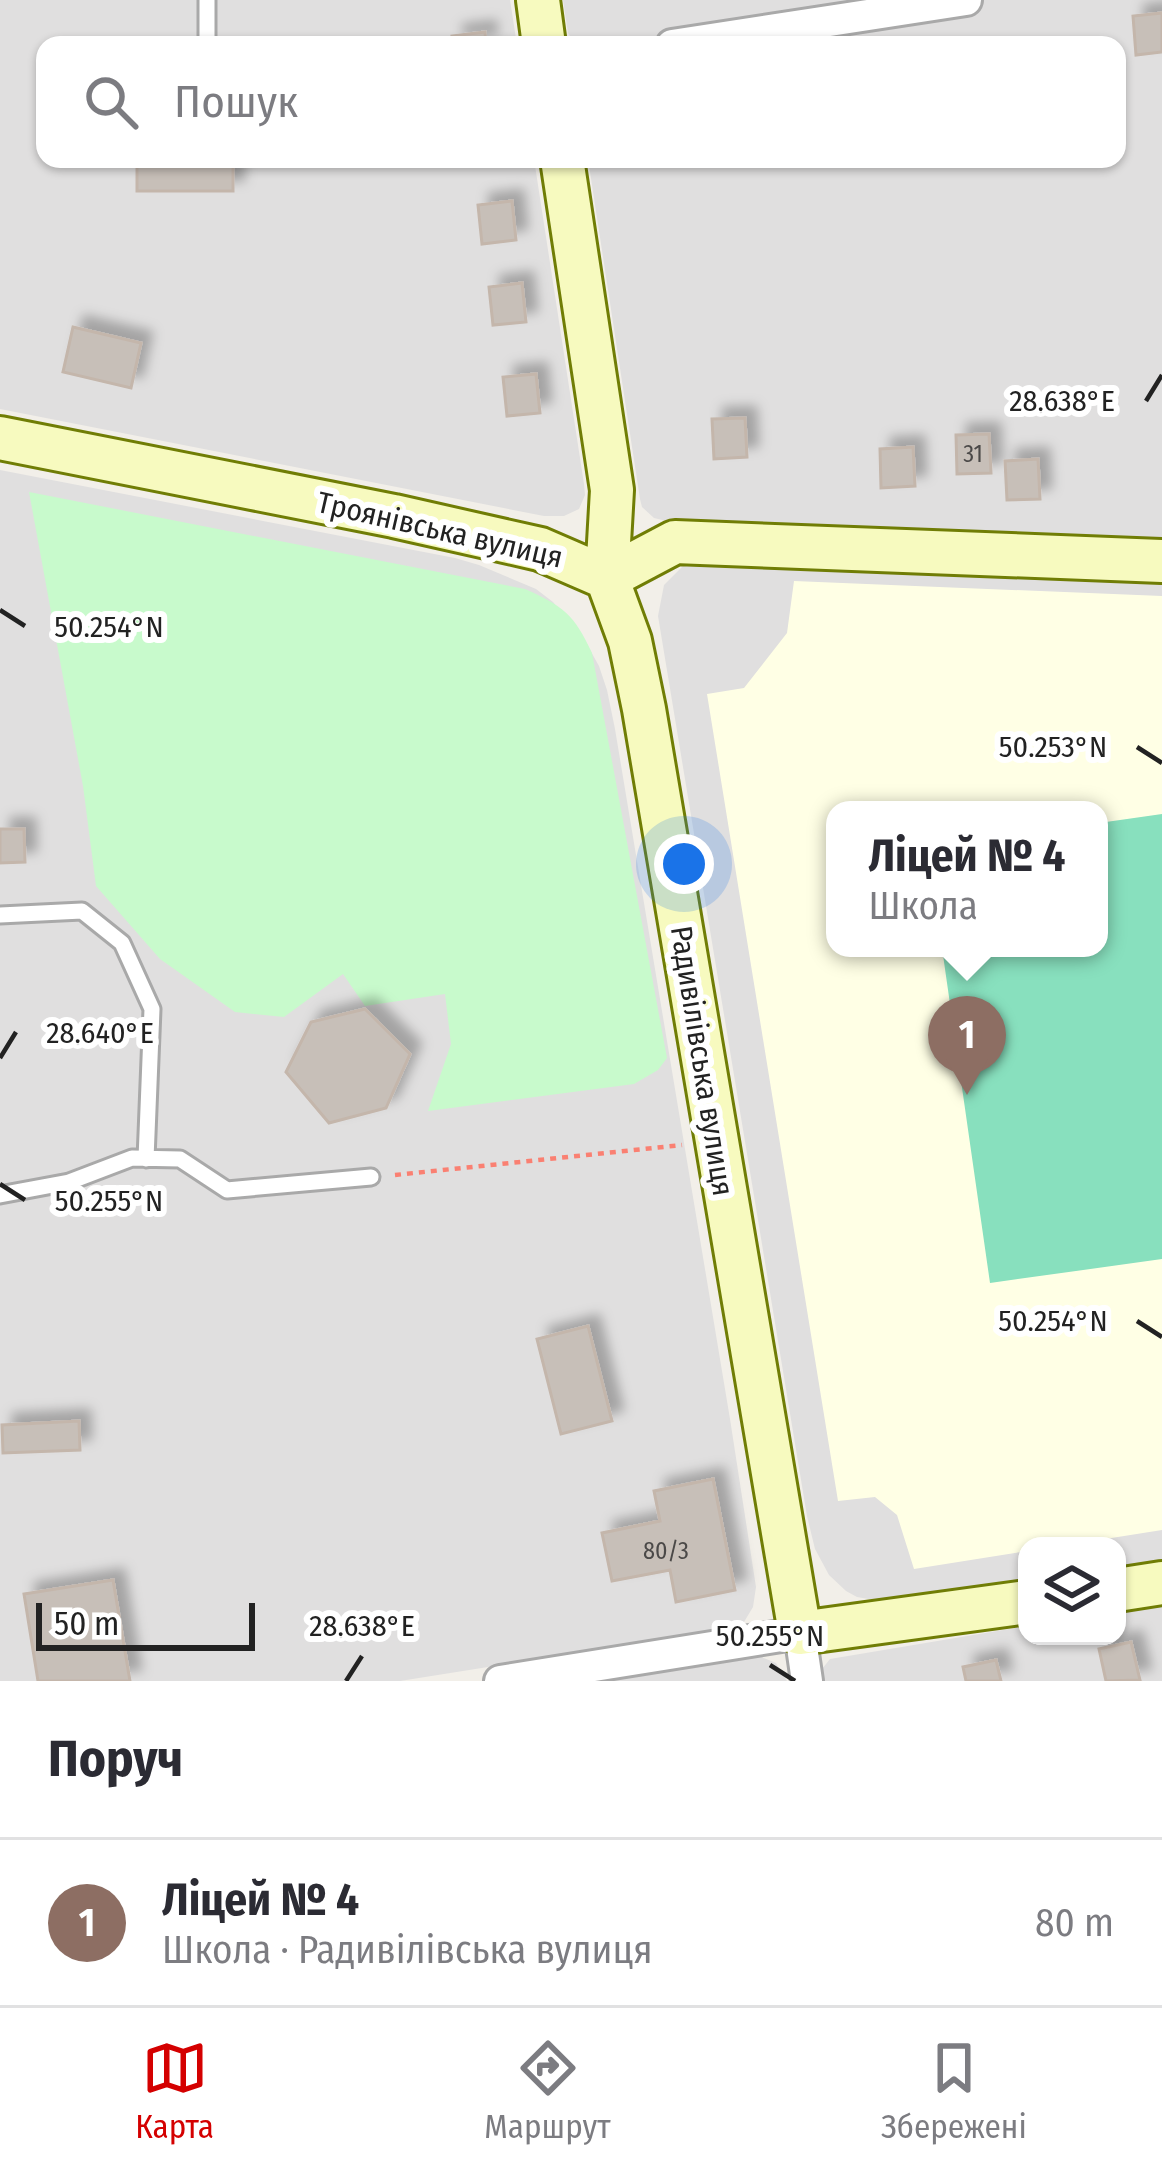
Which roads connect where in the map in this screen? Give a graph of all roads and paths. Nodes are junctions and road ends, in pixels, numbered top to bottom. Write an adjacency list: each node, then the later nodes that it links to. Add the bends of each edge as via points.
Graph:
1 (207, 0): 4 (lane)
2 (538, 0): 5 (street)
3 (966, 0): 6 (street)
4 (206, 36)
5 (543, 36)
6 (731, 36)
7 (563, 168): 10 (street, Радивілівська вулиця, via 612,490)
8 (0, 438): 10 (street, Троянівська вулиця, via 540,549)
9 (1162, 561): 10 (street, via 675,542)
10 (607, 578): 12 (street, Радивілівська вулиця, via 644,709)
11 (0, 915): 13 (lane, via 82,911 122,943 152,1009)
12 (715, 1141): 14 (path); 19 (street, Радивілівська вулиця)
13 (146, 1159): 14 (lane, via 180,1159 227,1190); 15 (lane)
14 (371, 1178)
15 (0, 1195)
16 (1162, 1583): 17 (street)
17 (1126, 1589)
18 (1018, 1603): 19 (street)
19 (800, 1633): 20 (street); 21 (street, Радивілівська вулиця)
20 (500, 1681)
21 (806, 1681)

